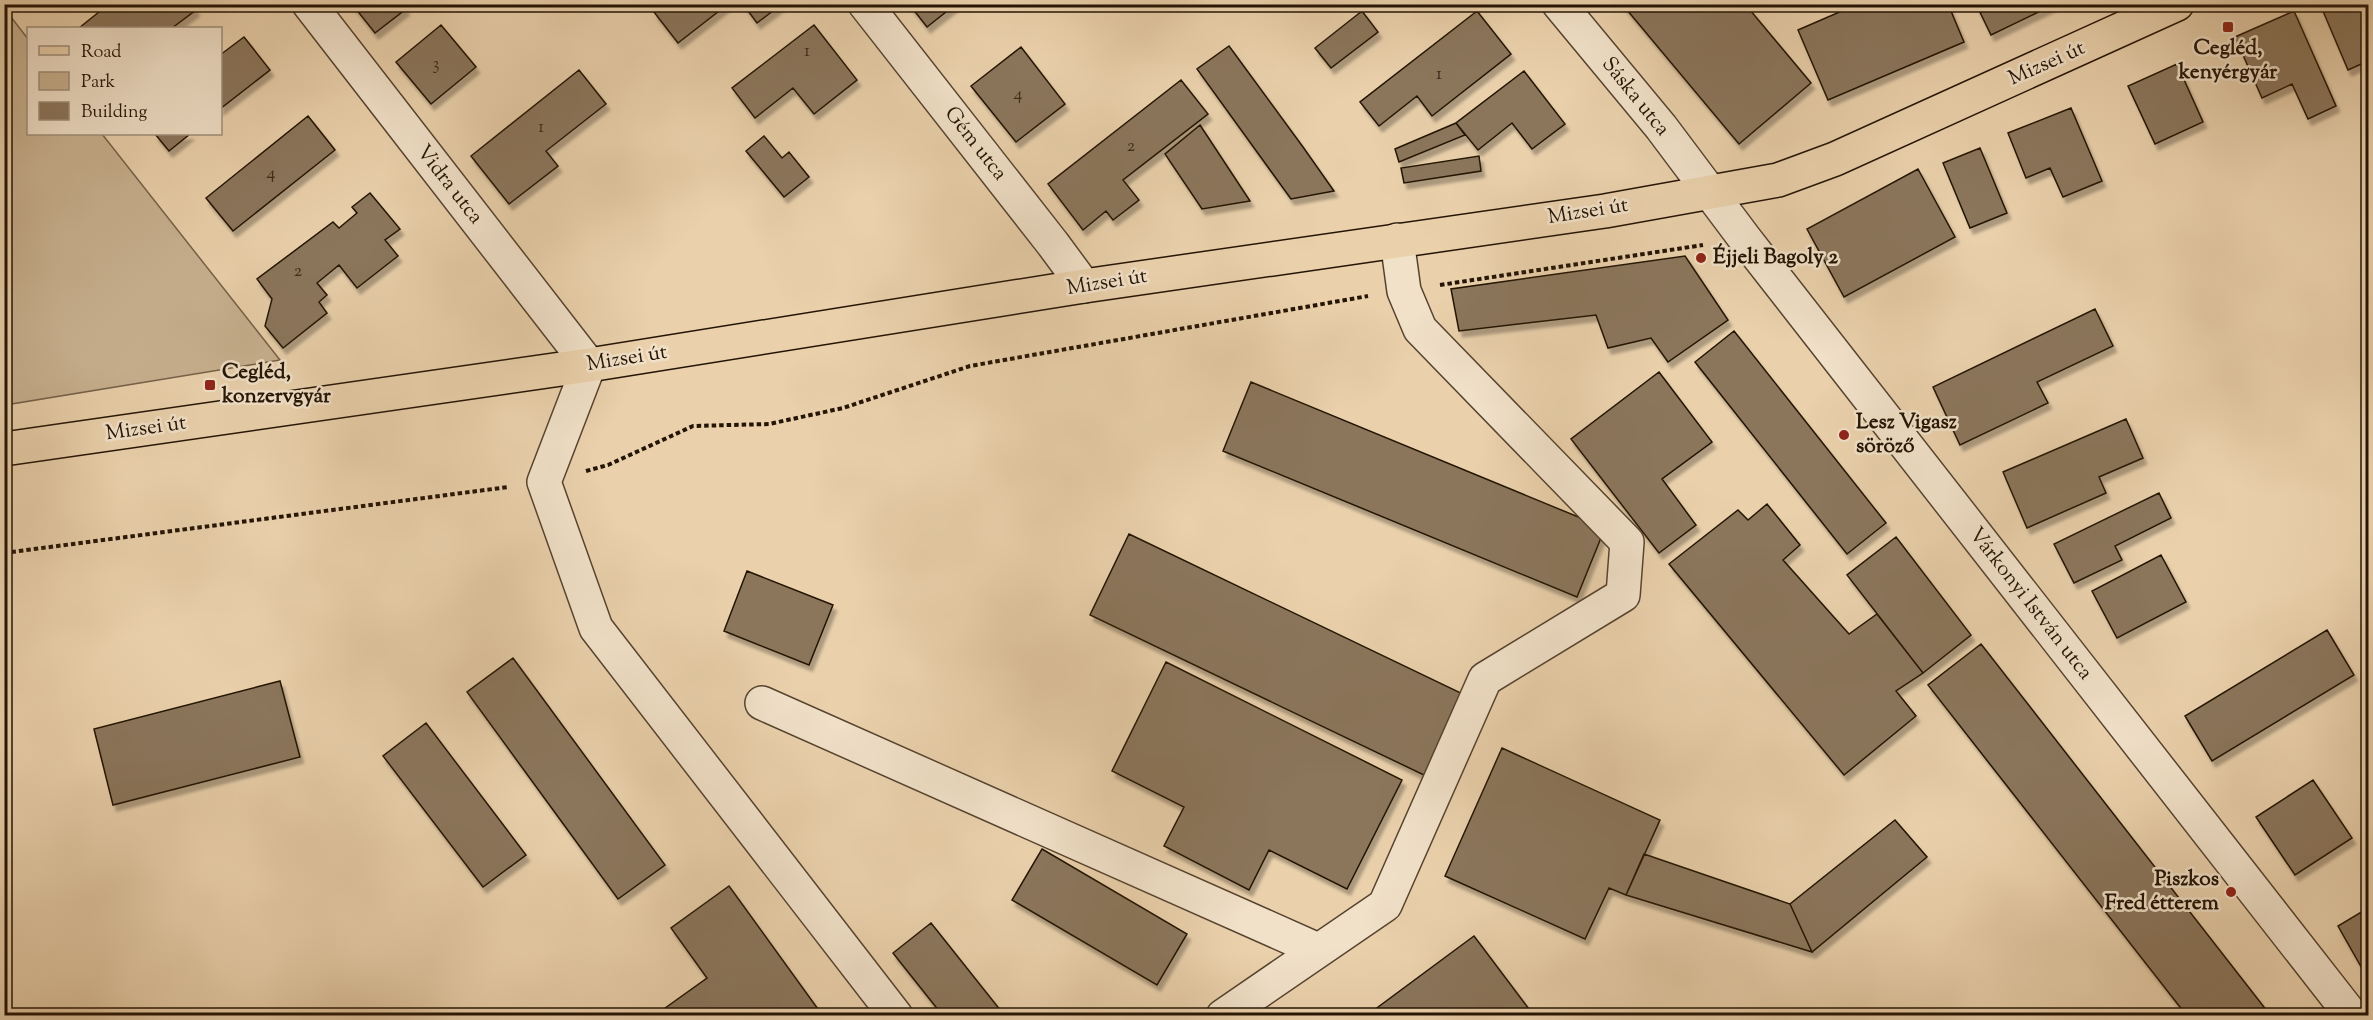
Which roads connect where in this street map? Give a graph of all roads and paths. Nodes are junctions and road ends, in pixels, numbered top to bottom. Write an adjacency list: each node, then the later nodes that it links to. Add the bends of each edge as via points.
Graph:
1 (309, 4): 10 (street, Vidra utca)
2 (865, 4): 8 (street, Gém utca)
3 (1558, 4): 5 (street, Sáska utca, via 1661,127)
4 (2177, 4): 5 (main road, Mizsei út, via 1835,159 1778,180)
5 (1709, 192): 6 (street, Várkonyi István utca); 7 (main road, Mizsei út)
6 (1745, 239): 9 (path); 18 (street, Várkonyi István utca)
7 (1397, 240): 8 (main road, Mizsei út); 9 (street)
8 (1084, 286): 10 (main road, Mizsei út)
9 (1404, 291): 12 (path, via 970,366 843,408 769,424 693,426 608,465); 15 (street, via 1420,329 1627,542 1623,595 1485,679 1385,905)
10 (590, 365): 11 (main road, Mizsei út); 12 (street)
11 (4, 449)
12 (544, 482): 13 (path); 16 (street, via 596,627)
13 (4, 553)
14 (762, 703): 15 (street)
15 (1318, 950): 17 (street)
16 (896, 1016)
17 (1223, 1016)
18 (2352, 1016)

